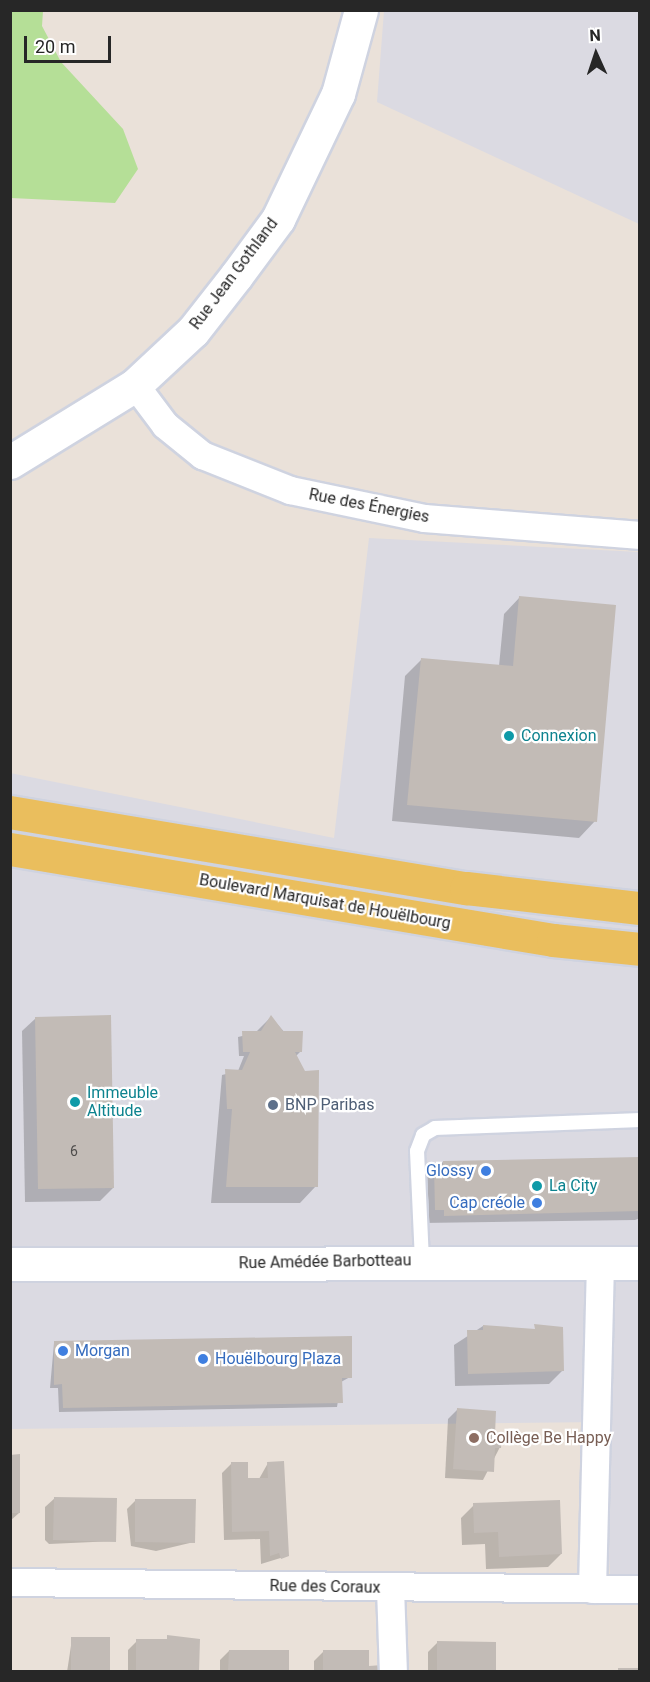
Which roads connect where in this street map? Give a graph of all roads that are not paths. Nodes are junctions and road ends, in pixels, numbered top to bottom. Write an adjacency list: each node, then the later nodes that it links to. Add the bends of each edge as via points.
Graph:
1 (361, 10): 2 (street, Rue Jean Gothland, via 338,94 278,219 193,330)
2 (135, 385): 3 (street, Rue Jean Gothland); 4 (street, Rue des Énergies, via 165,425 202,455 290,490 424,518)
3 (10, 462)
4 (639, 535)
5 (10, 812): 7 (main road, via 466,888)
6 (10, 849): 8 (main road, Boulevard Marquisat de Houëlbourg)
7 (639, 908)
8 (553, 940): 9 (main road, Boulevard Marquisat de Houëlbourg); 10 (main road)
9 (639, 949)
10 (639, 960)
11 (639, 1120): 12 (lane, via 435,1128 423,1135 417,1151)
12 (422, 1261): 13 (street, Rue Amédée Barbotteau); 15 (street, Rue Amédée Barbotteau)
13 (600, 1263): 14 (street, Rue Amédée Barbotteau); 18 (street)
14 (639, 1263)
15 (10, 1264)
16 (10, 1582): 17 (street, Rue des Coraux)
17 (390, 1588): 18 (street, Rue des Coraux); 20 (street)
18 (592, 1589): 19 (street, Rue des Coraux)
19 (639, 1589)
20 (393, 1671)

